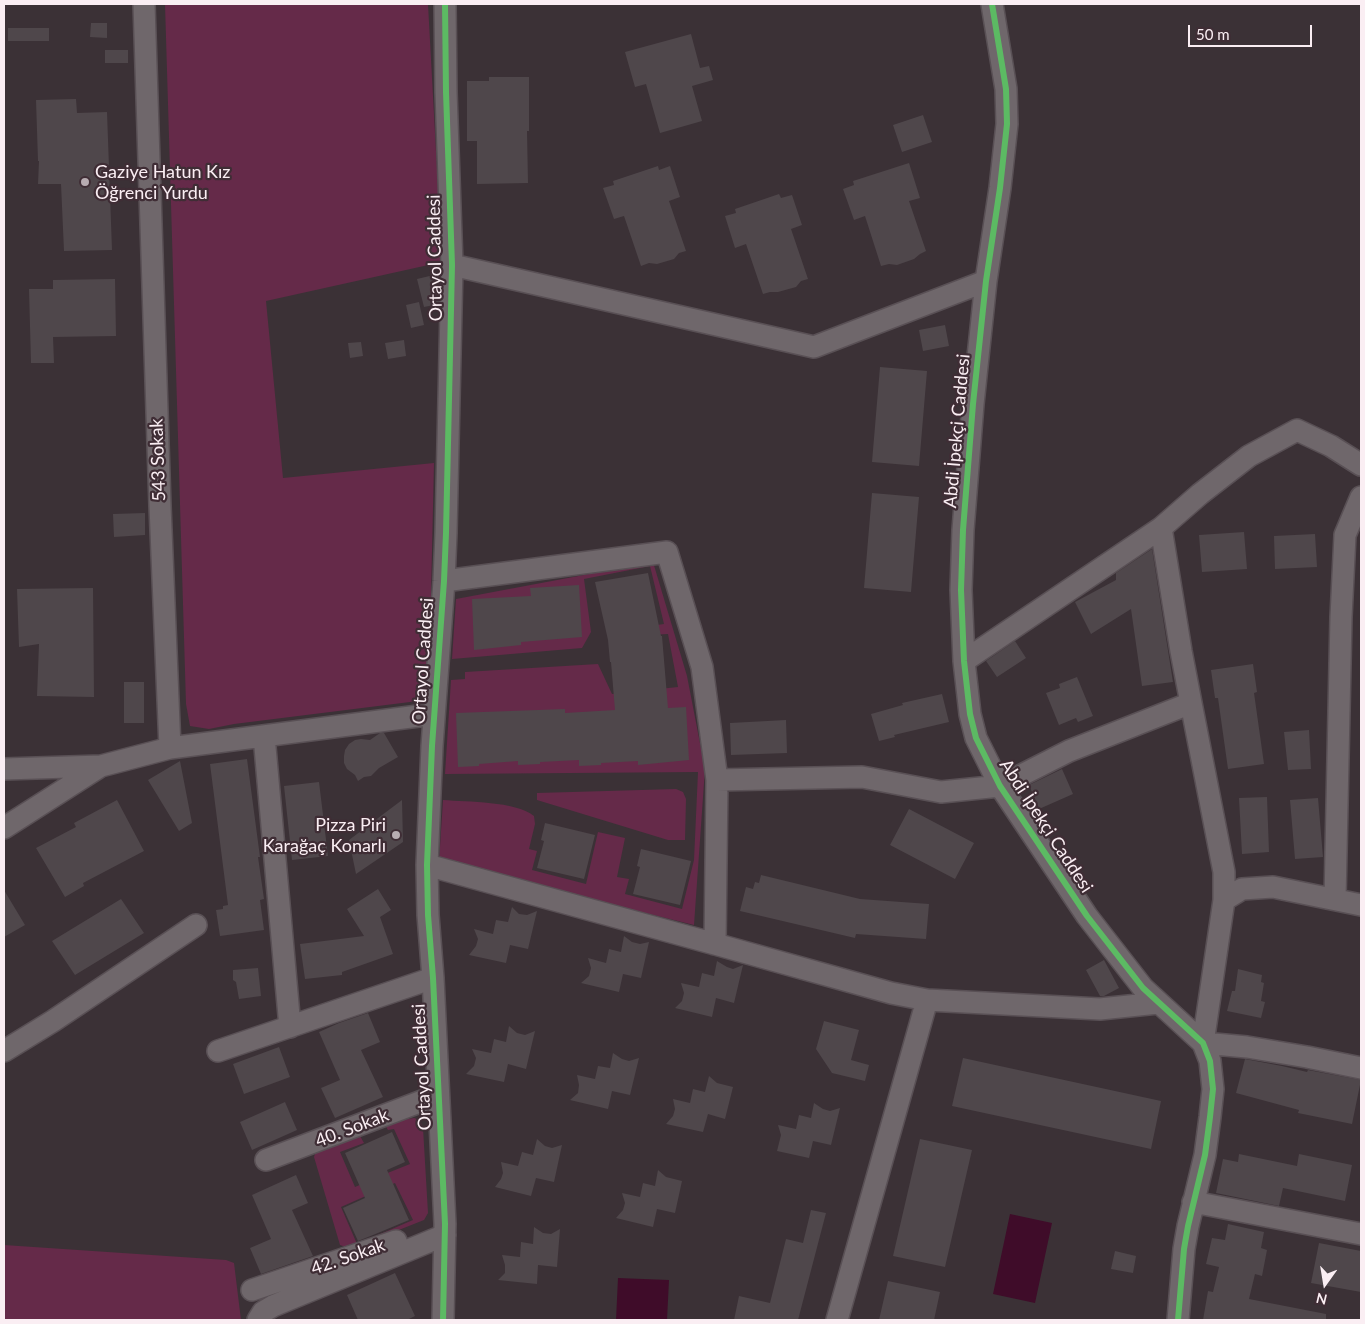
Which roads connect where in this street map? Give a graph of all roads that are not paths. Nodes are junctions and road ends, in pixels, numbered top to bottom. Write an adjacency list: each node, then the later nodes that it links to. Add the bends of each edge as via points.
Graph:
1 (144, 4): 14 (street, 543 Sokak)
2 (445, 4): 4 (street, Ortayol Caddesi)
3 (992, 4): 5 (street, Abdi İpekçi Caddesi, via 1006,88 1008,124)
4 (452, 265): 5 (street, via 814,347); 9 (street, Ortayol Caddesi)
5 (986, 281): 10 (street, Abdi İpekçi Caddesi, via 963,530)
6 (1361, 465): 8 (street, via 1297,430 1249,456)
7 (1361, 497): 21 (street, via 1345,535)
8 (1162, 528): 10 (street); 11 (street)
9 (444, 581): 12 (street, Ortayol Caddesi); 17 (street, via 667,552 702,667)
10 (964, 661): 18 (street, Abdi İpekçi Caddesi, via 976,738)
11 (1191, 703): 18 (street, via 1069,752); 22 (street, via 1224,872)
12 (434, 714): 13 (street); 20 (street, Ortayol Caddesi)
13 (264, 736): 14 (street); 29 (street)
14 (170, 748): 15 (street)
15 (101, 766): 16 (street); 19 (street)
16 (4, 769)
17 (717, 780): 18 (street, via 862,777 941,792); 25 (street)
18 (1000, 786): 28 (street, Abdi İpekçi Caddesi, via 1087,916)
19 (4, 828)
20 (427, 865): 25 (street); 26 (street, Ortayol Caddesi)
21 (1335, 899): 22 (street, via 1273,887 1242,889); 23 (street)
22 (1224, 900): 30 (street)
23 (1361, 905)
24 (196, 925): 31 (street)
25 (715, 944): 27 (street)
26 (432, 978): 29 (street); 34 (street, Ortayol Caddesi)
27 (927, 1000): 28 (street, via 1100,1009); 42 (street)
28 (1158, 1003): 30 (street, Abdi İpekçi Caddesi)
29 (290, 1026): 32 (street)
30 (1203, 1043): 33 (street, via 1247,1046); 36 (street, Abdi İpekçi Caddesi, via 1210,1061 1213,1089 1204,1155)
31 (4, 1051)
32 (218, 1052)
33 (1361, 1068)
34 (438, 1095): 35 (street, 40. Sokak); 37 (street, Ortayol Caddesi)
35 (266, 1160)
36 (1193, 1202): 38 (street); 43 (street, Abdi İpekçi Caddesi, via 1184,1249)
37 (445, 1230): 39 (street, 42. Sokak); 40 (street, via 273,1306); 41 (street, Ortayol Caddesi)
38 (1361, 1234)
39 (252, 1290)
40 (258, 1320)
41 (443, 1320)
42 (837, 1320)
43 (1178, 1320)

